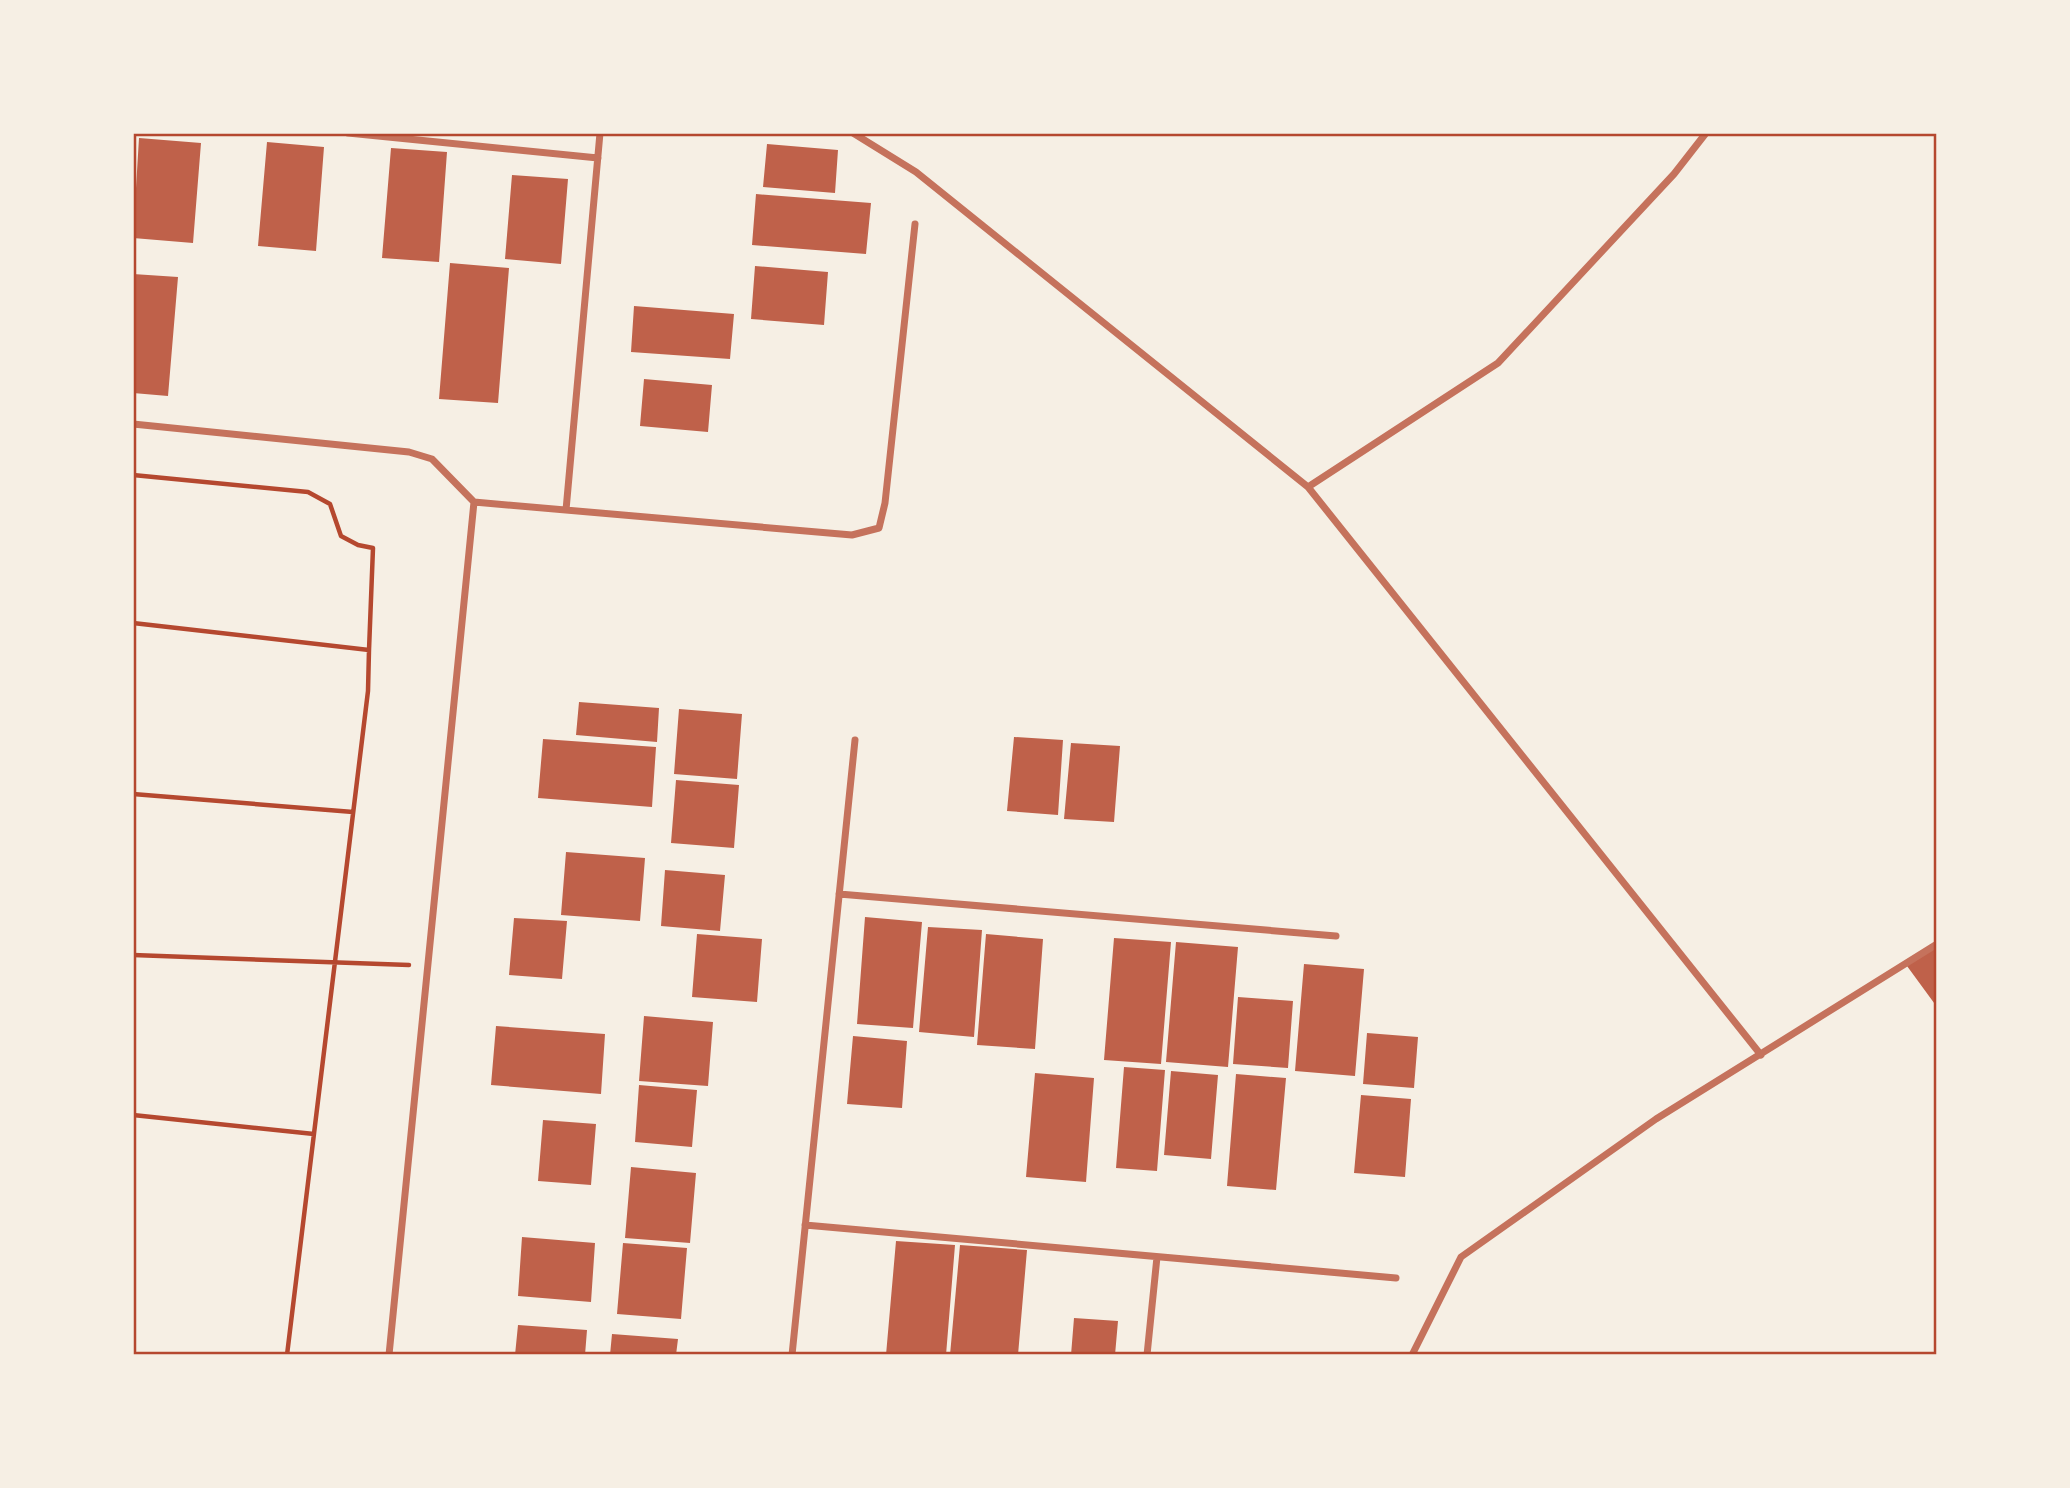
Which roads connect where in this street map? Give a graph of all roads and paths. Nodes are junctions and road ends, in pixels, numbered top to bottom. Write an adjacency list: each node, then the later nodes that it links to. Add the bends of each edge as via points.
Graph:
1 (348, 133): 5 (street)
2 (600, 133): 5 (street)
3 (853, 133): 9 (street, via 916,172)
4 (1706, 133): 9 (street, via 1674,174 1498,363)
5 (598, 158): 11 (street)
6 (915, 224): 11 (street, via 879,528 852,535)
7 (133, 424): 10 (street, via 409,452 432,459)
8 (133, 475): 13 (path, via 308,492 330,504 341,536 373,548)
9 (1308, 487): 23 (street)
10 (474, 502): 11 (street); 22 (street)
11 (566, 510)
12 (133, 623): 13 (path)
13 (369, 650): 16 (path)
14 (855, 740): 17 (street)
15 (133, 794): 16 (path)
16 (353, 812): 21 (path)
17 (839, 894): 18 (street); 26 (street)
18 (1336, 936)
19 (1937, 944): 23 (street)
20 (133, 955): 21 (path)
21 (335, 963): 22 (path); 25 (path)
22 (427, 966): 30 (street)
23 (1761, 1055): 33 (street, via 1656,1119 1461,1257)
24 (133, 1115): 25 (path)
25 (314, 1134): 29 (path)
26 (805, 1225): 27 (street); 31 (street)
27 (1157, 1257): 28 (street); 32 (street)
28 (1396, 1278)
29 (287, 1355)
30 (389, 1355)
31 (792, 1355)
32 (1147, 1355)
33 (1412, 1355)

